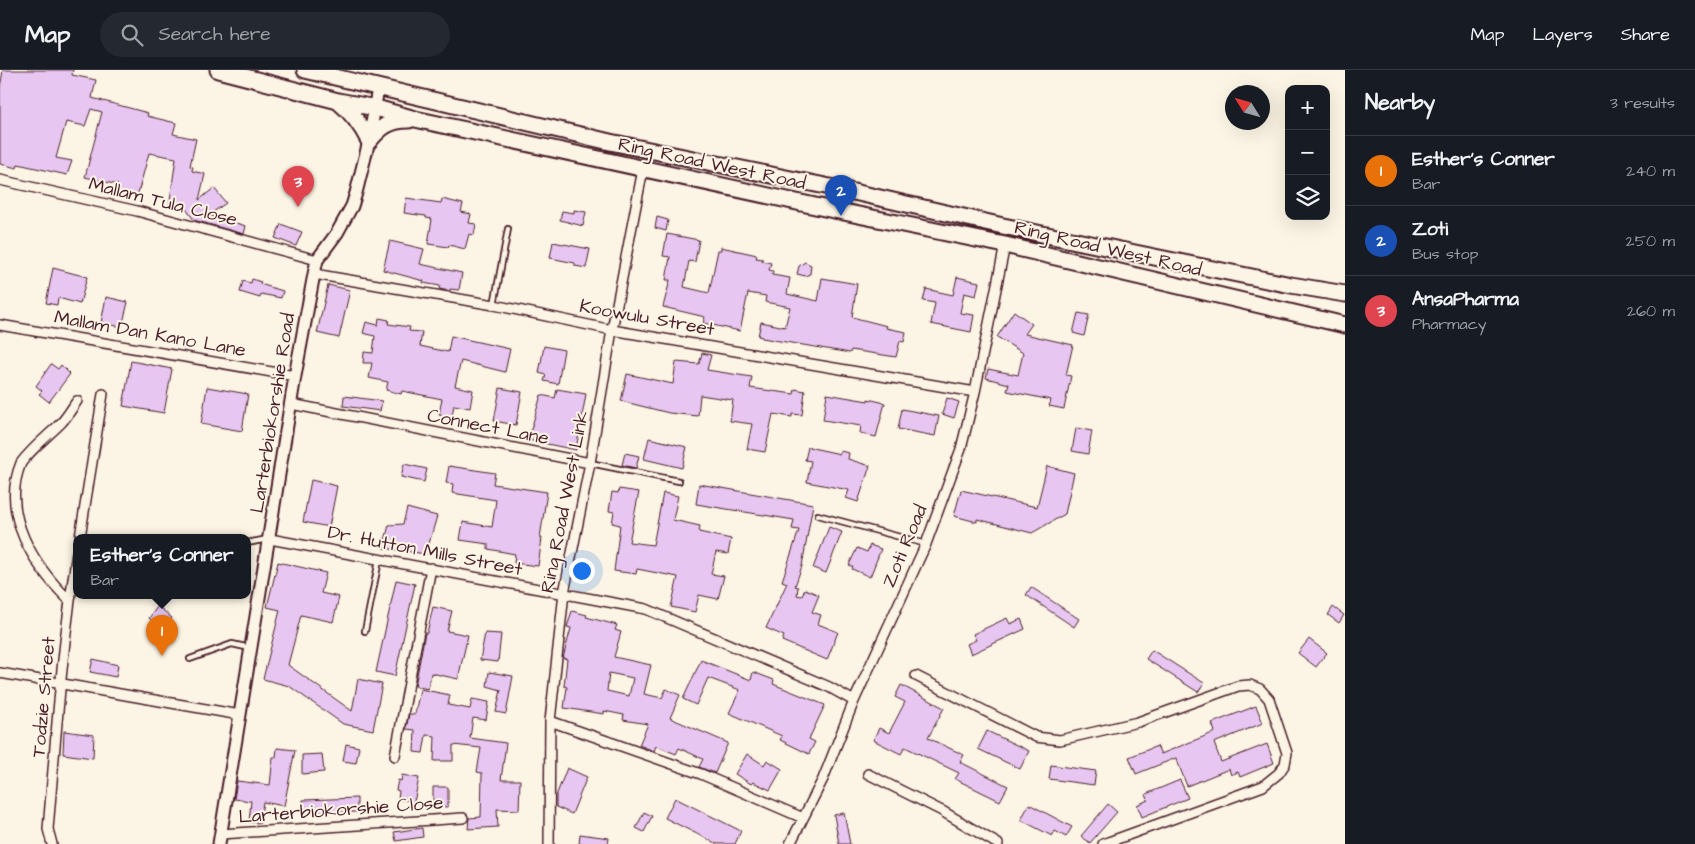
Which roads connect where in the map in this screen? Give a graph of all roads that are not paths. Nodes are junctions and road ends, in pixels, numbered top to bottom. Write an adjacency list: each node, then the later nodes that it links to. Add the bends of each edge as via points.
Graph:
1 (218, 70): 4 (main road, Ring Road West Road)
2 (304, 70): 3 (main road, Ring Road West Road)
3 (378, 88): 5 (street, Larterbiokorshie Road); 6 (main road, Ring Road West Road)
4 (338, 101): 5 (main road, Ring Road West Road); 8 (main road, via 356,119)
5 (376, 108): 6 (main road, via 420,106 477,117); 7 (main road, Ring Road West Road); 8 (street, Larterbiokorshie Road)
6 (498, 115): 15 (main road, Ring Road West Road, via 1003,226)
7 (415, 119): 8 (main road, via 397,120 381,128); 9 (main road, Ring Road West Road)
8 (369, 141): 13 (street, Larterbiokorshie Road, via 352,206)
9 (643, 169): 12 (main road, Ring Road West Road); 19 (street, Ring Road West Link)
10 (0, 180): 13 (street, Mallam Tula Close, via 137,211)
11 (508, 229): 16 (lane)
12 (1005, 245): 18 (main road, Ring Road West Road); 21 (street, Zoti Road)
13 (317, 260): 14 (street, Larterbiokorshie Road)
14 (314, 274): 16 (street, Koowulu Street); 20 (street, Larterbiokorshie Road)
15 (1345, 294)
16 (494, 304): 19 (street, Koowulu Street)
17 (0, 325): 20 (street, Mallam Dan Kano Lane)
18 (1345, 326)
19 (612, 330): 21 (street, Koowulu Street); 25 (street, Ring Road West Link)
20 (295, 376): 24 (street, Larterbiokorshie Road)
21 (975, 392): 31 (street, Zoti Road, via 961,449)
22 (103, 394): 28 (street)
23 (77, 402): 36 (street, via 19,465 8,500 8,514 24,548 49,581)
24 (291, 404): 25 (street, Connect Lane); 29 (street, Larterbiokorshie Road)
25 (590, 463): 26 (lane, Connect Lane); 35 (street, Ring Road West Link)
26 (679, 481)
27 (818, 515): 31 (lane)
28 (80, 534)
29 (270, 539): 30 (lane); 32 (street, Dr. Hutton Mills Street); 38 (street, Larterbiokorshie Road)
30 (251, 542)
31 (926, 544): 43 (street, Zoti Road)
32 (380, 559): 33 (street, Dr. Hutton Mills Street); 37 (lane)
33 (431, 568): 35 (street, Dr. Hutton Mills Street); 46 (street)
34 (73, 576): 36 (street, Todzie Street)
35 (564, 594): 43 (street, Dr. Hutton Mills Street, via 646,609 820,683); 45 (street, Ring Road West Link)
36 (69, 600): 42 (street, Todzie Street)
37 (365, 631)
38 (251, 648): 39 (lane, via 232,644); 44 (street, Larterbiokorshie Road)
39 (190, 659)
40 (0, 673): 42 (street)
41 (916, 676): 55 (street, via 1036,737 1060,740 1138,722 1238,686 1260,689 1269,699 1286,753 1285,764 1279,773 1263,786)
42 (60, 684): 44 (street); 51 (street, Todzie Street, via 48,829)
43 (854, 701): 49 (street, Zoti Road, via 823,779)
44 (240, 714): 50 (street, Larterbiokorshie Road)
45 (550, 721): 49 (street, via 701,774); 52 (street, Ring Road West Link)
46 (395, 756)
47 (868, 774): 54 (street, via 942,811)
48 (463, 818): 50 (street, Larterbiokorshie Close)
49 (803, 818): 53 (street, Zoti Road)
50 (220, 839)
51 (52, 844)
52 (549, 844)
53 (790, 844)
54 (998, 844)
55 (1103, 844)

